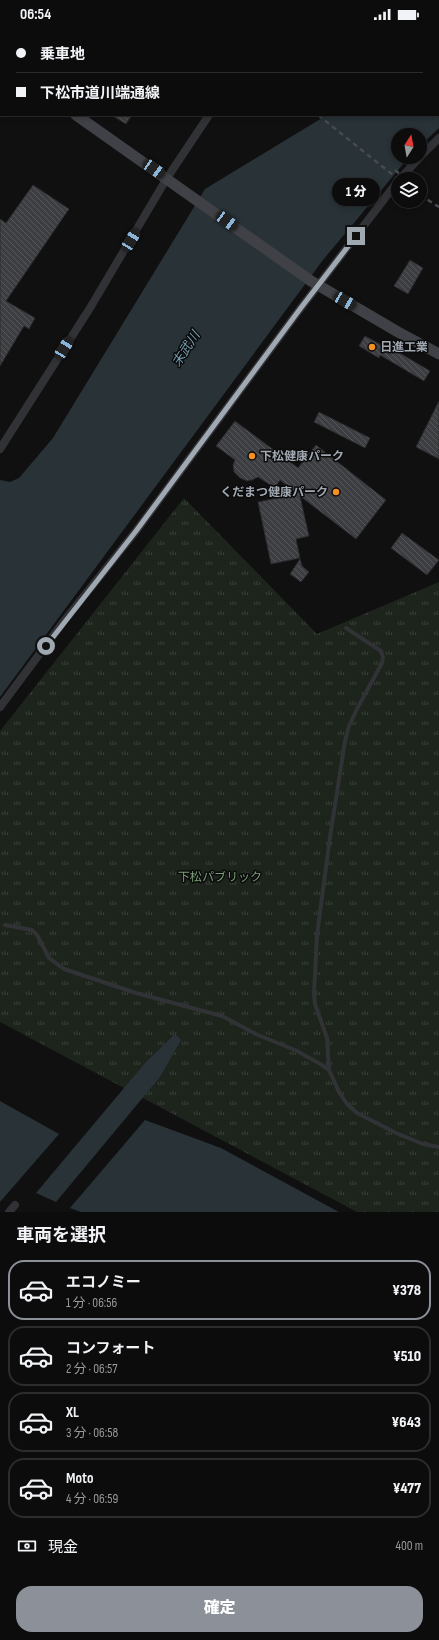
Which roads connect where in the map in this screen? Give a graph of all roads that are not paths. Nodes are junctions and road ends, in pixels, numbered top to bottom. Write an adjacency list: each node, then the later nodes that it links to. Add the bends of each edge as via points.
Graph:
1 (77, 116): 7 (main road)
2 (208, 116): 7 (street)
3 (439, 138): 4 (street)
4 (427, 150)
5 (414, 164): 6 (street)
6 (406, 172)
7 (167, 178): 9 (main road); 11 (street, via 94,301)
8 (391, 190): 9 (street)
9 (314, 283): 10 (main road); 13 (street, via 136,531)
10 (439, 354)
11 (0, 449)
12 (346, 628): 15 (lane, via 381,651 383,657 349,726 340,764 324,881 317,935 314,993 315,1004 327,1038)
13 (0, 707)
14 (5, 925): 15 (lane, via 32,930 49,958 64,969 136,993 222,1016)
15 (329, 1070): 16 (lane, via 339,1092 357,1113 396,1133 423,1144)
16 (439, 1147)

